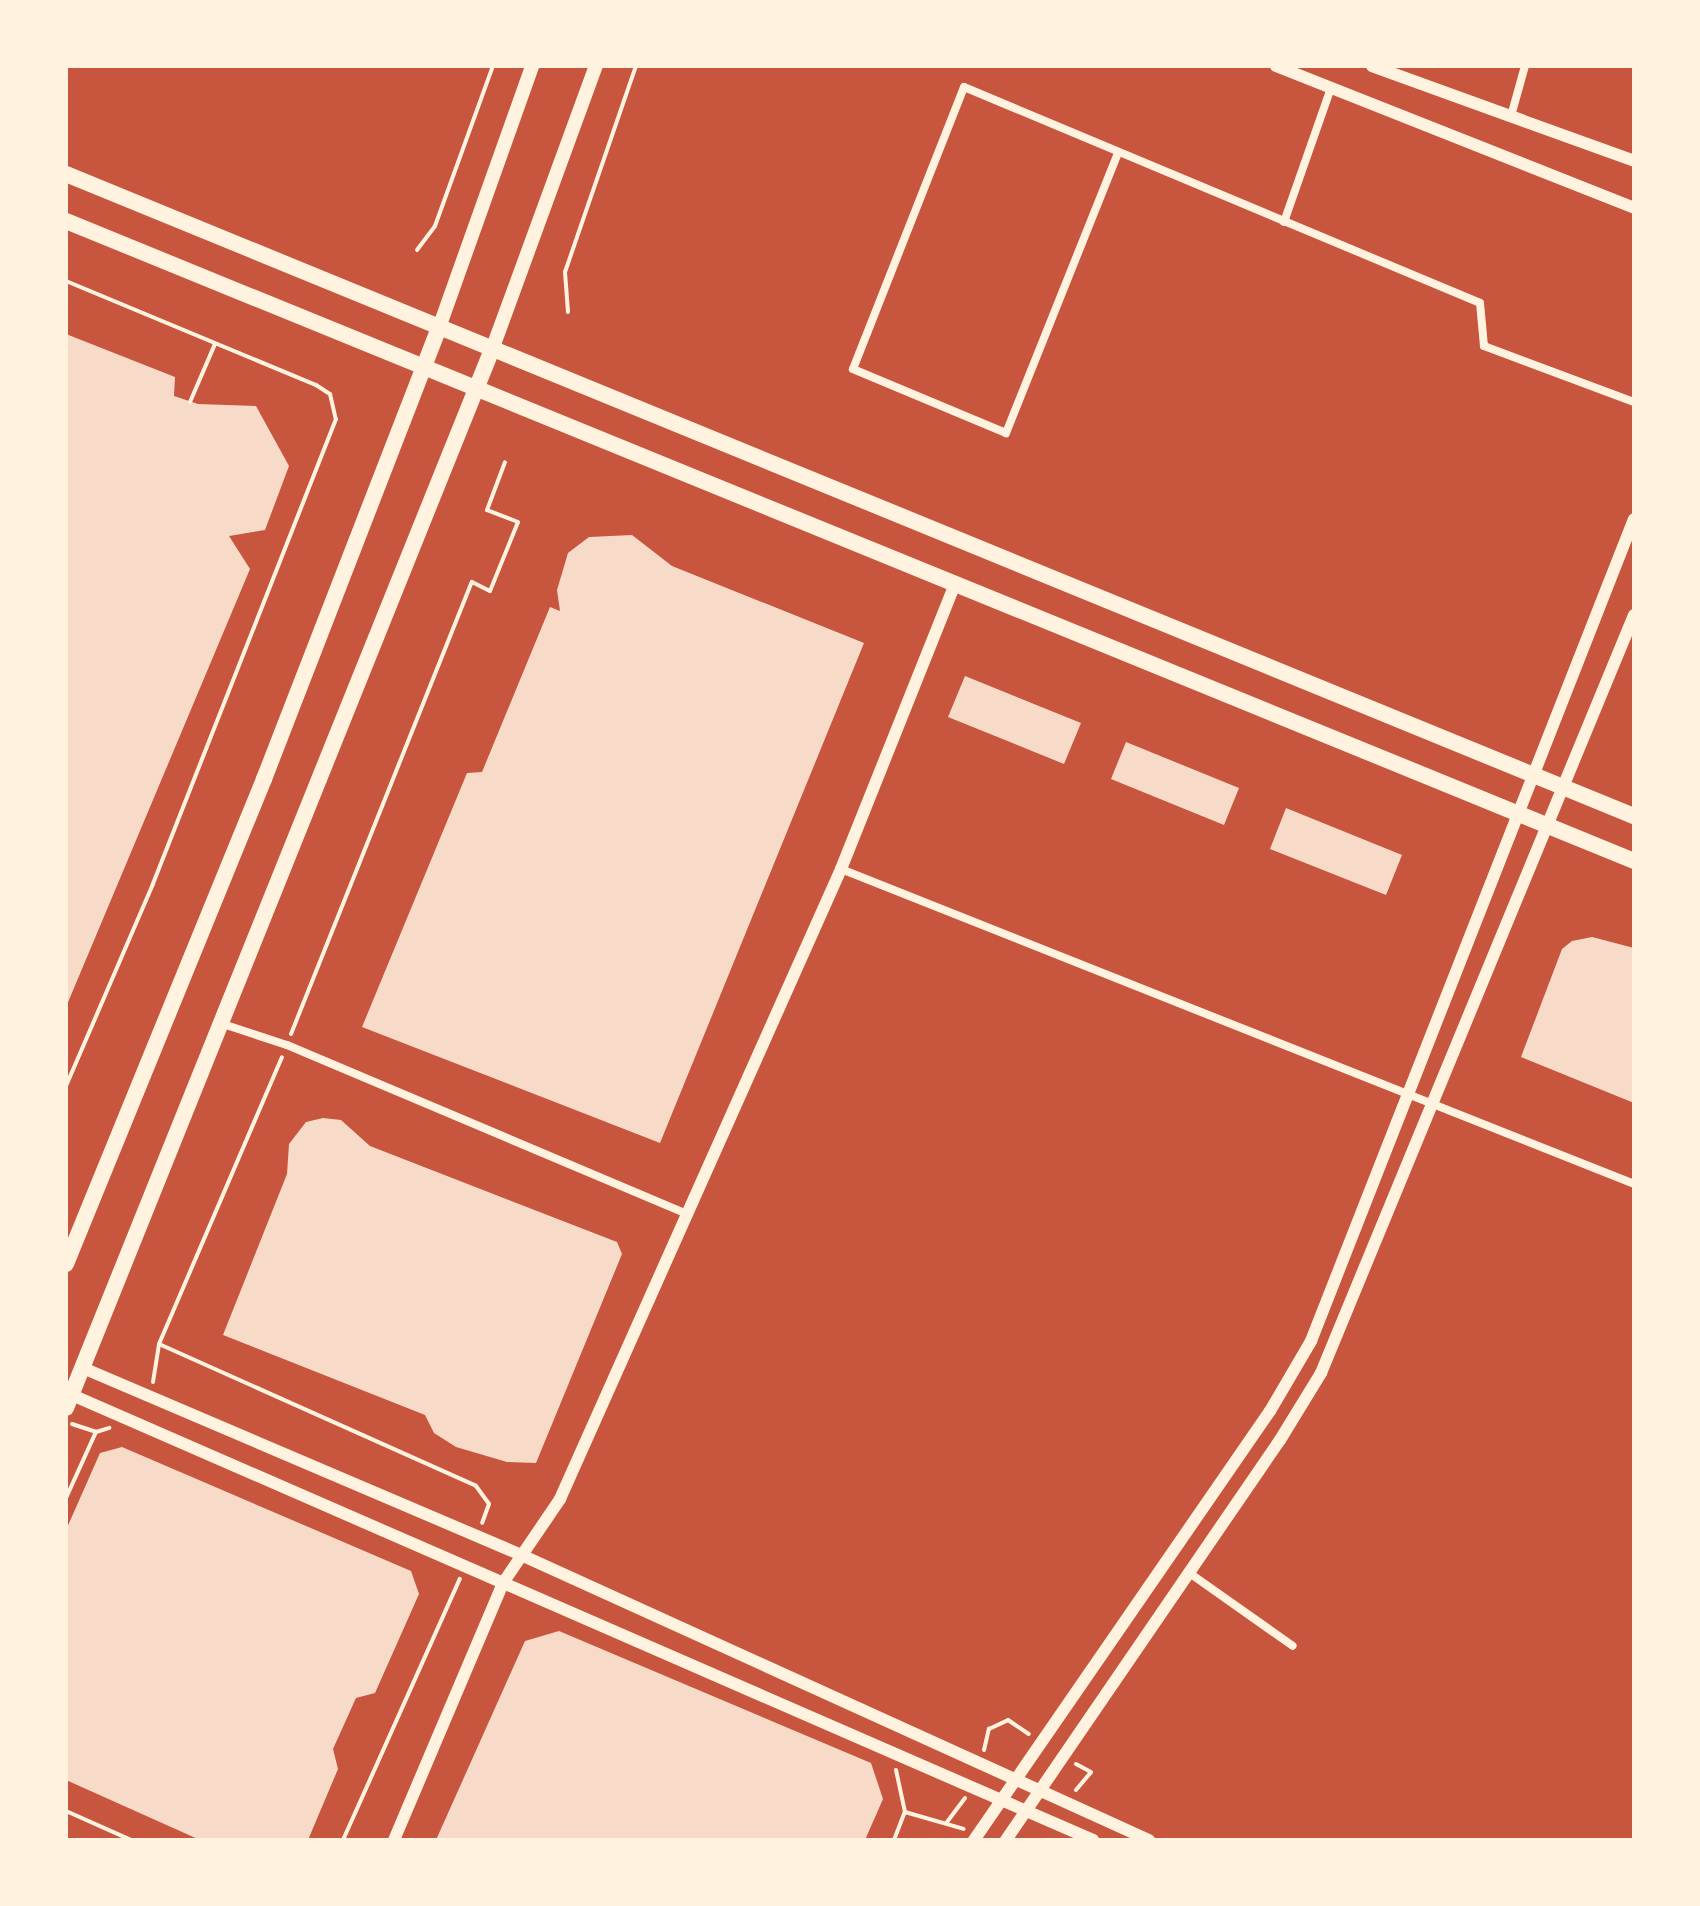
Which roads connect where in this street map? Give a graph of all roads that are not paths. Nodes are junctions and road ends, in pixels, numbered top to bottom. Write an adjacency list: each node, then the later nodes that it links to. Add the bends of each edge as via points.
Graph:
1 (532, 66): 14 (main road)
2 (596, 66): 15 (main road)
3 (1276, 66): 6 (street)
4 (1372, 66): 7 (street)
5 (1525, 66): 7 (street)
6 (1331, 88): 11 (street); 13 (street)
7 (1511, 116): 9 (street)
8 (1118, 153): 8 (street, via 1006,433 853,369 964,87); 13 (street)
9 (1634, 161)
10 (66, 174): 14 (main road)
11 (1634, 208)
12 (66, 221): 16 (main road)
13 (1284, 222): 18 (street, via 1480,303 1484,346)
14 (440, 325): 15 (main road); 16 (main road)
15 (493, 347): 17 (main road); 22 (main road)
16 (424, 368): 17 (main road); 34 (main road, via 276,751)
17 (477, 389): 20 (main road); 29 (main road)
18 (1634, 402)
19 (1634, 519): 22 (street)
20 (954, 586): 24 (main road); 28 (street)
21 (1634, 615): 23 (street)
22 (1531, 775): 23 (main road); 24 (street)
23 (1561, 787): 25 (main road); 26 (street)
24 (1516, 814): 26 (main road); 30 (street)
25 (1634, 816)
26 (1546, 826): 27 (main road); 31 (street)
27 (1634, 861)
28 (841, 869): 30 (street); 33 (street)
29 (223, 1024): 33 (street, via 287,1045); 35 (main road)
30 (1409, 1093): 31 (street); 41 (street, via 1311,1341 1270,1411)
31 (1432, 1102): 32 (street); 38 (street, via 1321,1373)
32 (1634, 1184)
33 (687, 1214): 37 (street, via 560,1499)
34 (66, 1264)
35 (83, 1368): 36 (main road); 37 (street)
36 (69, 1402): 39 (street)
37 (519, 1554): 39 (street); 41 (street)
38 (1188, 1572): 40 (street); 42 (street)
39 (503, 1583): 43 (street); 45 (street)
40 (1293, 1646)
41 (1015, 1779): 42 (street); 43 (street)
42 (1038, 1790): 44 (street); 49 (street)
43 (999, 1803): 44 (street); 46 (street)
44 (1023, 1813): 47 (street); 48 (street)
45 (394, 1840)
46 (974, 1840)
47 (1006, 1840)
48 (1093, 1840)
49 (1149, 1840)

